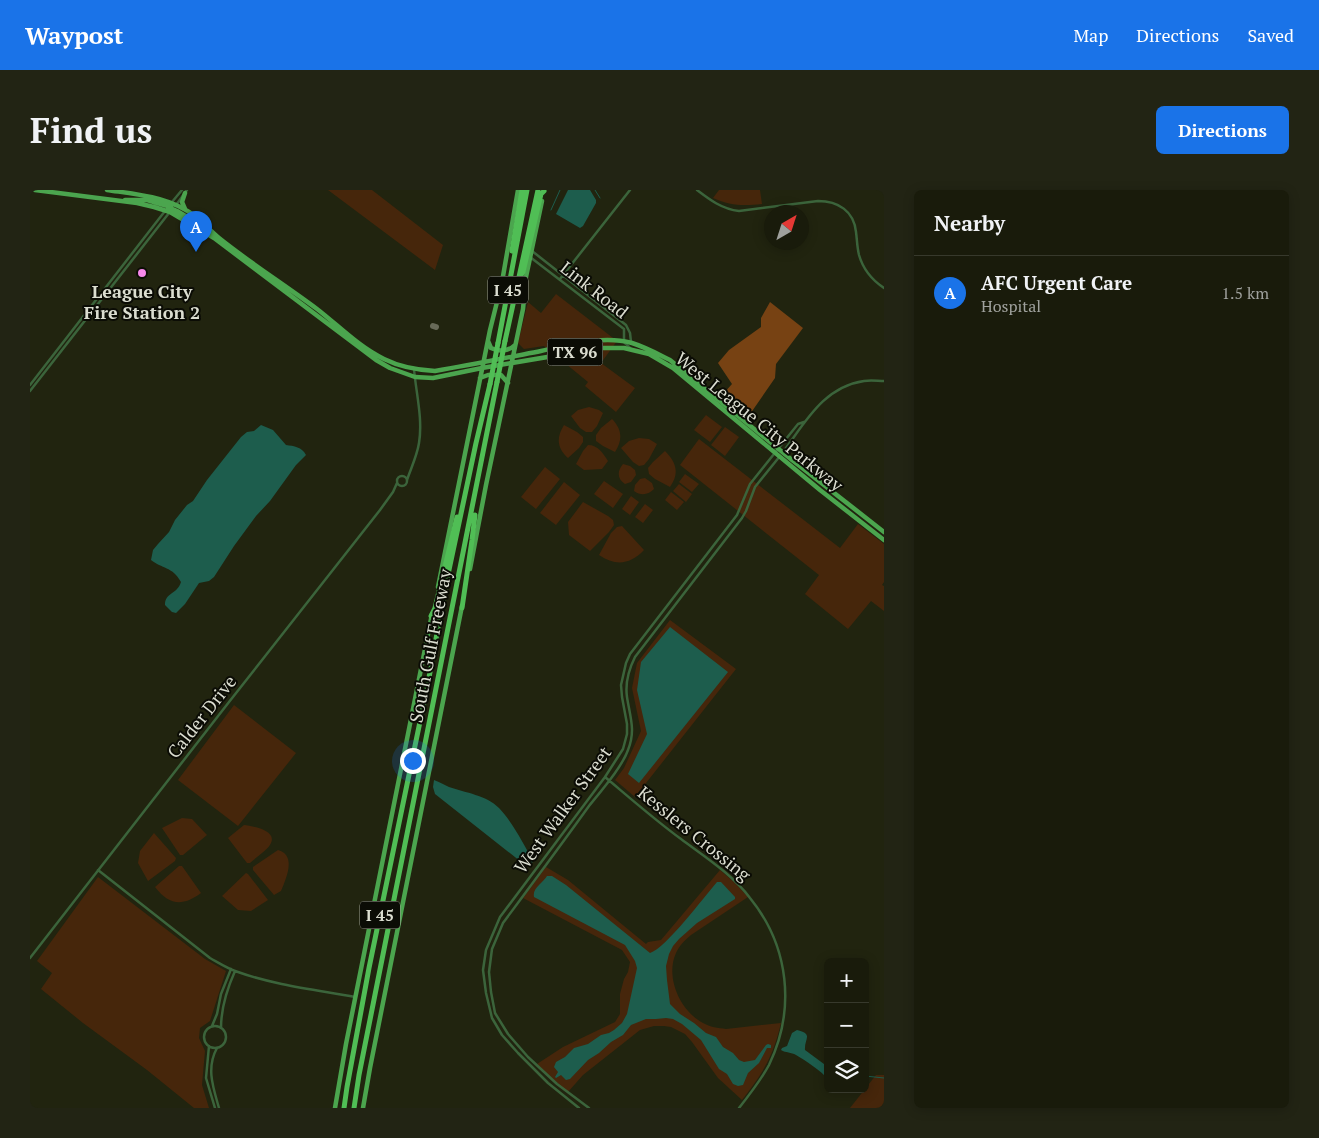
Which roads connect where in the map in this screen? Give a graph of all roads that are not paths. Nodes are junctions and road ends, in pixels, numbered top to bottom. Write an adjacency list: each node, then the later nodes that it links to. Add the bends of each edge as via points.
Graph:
1 (34, 190): 10 (main road, via 116,201 143,200)
2 (107, 190): 10 (main road, West League City Parkway, via 145,195)
3 (520, 190): 16 (highway); 22 (main road)
4 (528, 190): 16 (highway, South Gulf Freeway / I 45)
5 (538, 190): 19 (highway, South Gulf Freeway / I 45)
6 (544, 190): 13 (main road); 19 (highway, via 523,272)
7 (630, 190): 17 (street)
8 (697, 190): 21 (street, via 714,203 739,211 818,201 836,203 852,218 862,264)
9 (184, 191): 10 (street); 11 (main road, via 182,202)
10 (171, 208): 11 (main road, West League City Parkway); 12 (main road); 15 (main road, West League City Parkway); 36 (street); 37 (street)
11 (186, 210): 12 (main road, West League City Parkway)
12 (219, 238): 15 (main road, West League City Parkway)
13 (532, 251): 14 (main road); 17 (street, Link Road)
14 (530, 257): 18 (street, Link Road); 24 (main road)
15 (253, 265): 20 (main road, West League City Parkway)
16 (512, 268): 39 (highway, South Gulf Freeway / I 45, bridge)
17 (563, 275): 18 (street); 25 (street, Link Road, via 626,326)
18 (560, 279): 23 (street, Link Road, via 624,329)
19 (518, 280): 41 (highway, South Gulf Freeway / I 45, bridge)
20 (284, 288): 31 (main road, West League City Parkway, via 382,359); 32 (main road, West League City Parkway, via 376,360)
21 (884, 288)
22 (488, 340): 24 (main road, via 491,348 499,351); 28 (main road)
23 (624, 342): 25 (main road, West League City Parkway / TX 96); 26 (main road, West League City Parkway / TX 96, via 594,341)
24 (515, 344): 26 (main road, via 518,350); 27 (main road)
25 (631, 346): 29 (main road, West League City Parkway / TX 96); 40 (main road, West League City Parkway / TX 96, via 670,360)
26 (529, 353): 27 (main road, West League City Parkway / TX 96)
27 (513, 356): 28 (main road, West League City Parkway / TX 96); 29 (main road)
28 (483, 362): 30 (main road); 31 (main road, West League City Parkway, via 435,371)
29 (511, 363): 30 (main road, West League City Parkway / TX 96); 35 (main road)
30 (482, 368): 32 (main road, West League City Parkway, via 433,378); 33 (main road)
31 (414, 370): 32 (street)
32 (415, 377): 42 (street, via 420,438)
33 (480, 378): 35 (main road, via 500,374); 51 (main road)
34 (884, 381): 38 (street, West Walker Street, via 863,381 837,392 825,399)
35 (508, 383): 50 (main road)
36 (30, 385)
37 (30, 391)
38 (804, 422): 40 (street, West Walker Street); 40 (street, West Walker Street, via 798,424)
39 (479, 429): 51 (highway); 66 (highway, South Gulf Freeway / I 45, via 368,968)
40 (779, 453): 48 (main road, West League City Parkway / TX 96); 49 (main road, West League City Parkway / TX 96); 52 (street, West Walker Street, via 750,484 737,515 630,654 621,685 627,734 623,749); 53 (street, West Walker Street, via 755,487 742,518 635,657 626,685 632,735 628,751)
41 (482, 462): 50 (highway); 67 (highway, South Gulf Freeway / I 45)
42 (411, 469): 43 (street); 44 (street)
43 (402, 476): 44 (street); 45 (street)
44 (407, 480): 46 (street, via 407,484)
45 (397, 483): 46 (street); 47 (street, Calder Drive)
46 (402, 486): 47 (street, Calder Drive)
47 (393, 492): 54 (street, Calder Drive)
48 (884, 532)
49 (884, 540)
50 (462, 608): 68 (main road)
51 (431, 616): 58 (main road)
52 (605, 777): 53 (street, Kesslers Crossing); 69 (street, West Walker Street, via 500,917 486,950 483,970 492,1018 502,1035)
53 (609, 780): 70 (street, West Walker Street, via 503,923 492,949 489,972 495,1013 508,1034 557,1084); 71 (street, Kesslers Crossing, via 739,885 766,920 781,956 786,993 783,1024 769,1064)
54 (98, 870): 55 (street, Calder Drive); 56 (street, via 210,958)
55 (30, 958)
56 (231, 969): 57 (street); 59 (street)
57 (235, 971): 58 (street, via 278,983); 60 (street, via 227,990)
58 (356, 997): 65 (main road)
59 (212, 1026): 60 (street); 61 (street, via 204,1034 204,1041)
60 (221, 1028): 62 (street, via 226,1040)
61 (209, 1046): 62 (street); 63 (street, via 206,1078)
62 (217, 1048): 64 (street, via 212,1060 211,1081)
63 (215, 1108)
64 (219, 1108)
65 (335, 1108)
66 (344, 1108)
67 (354, 1108)
68 (363, 1108)
69 (579, 1108)
70 (589, 1108)
71 (739, 1108)

